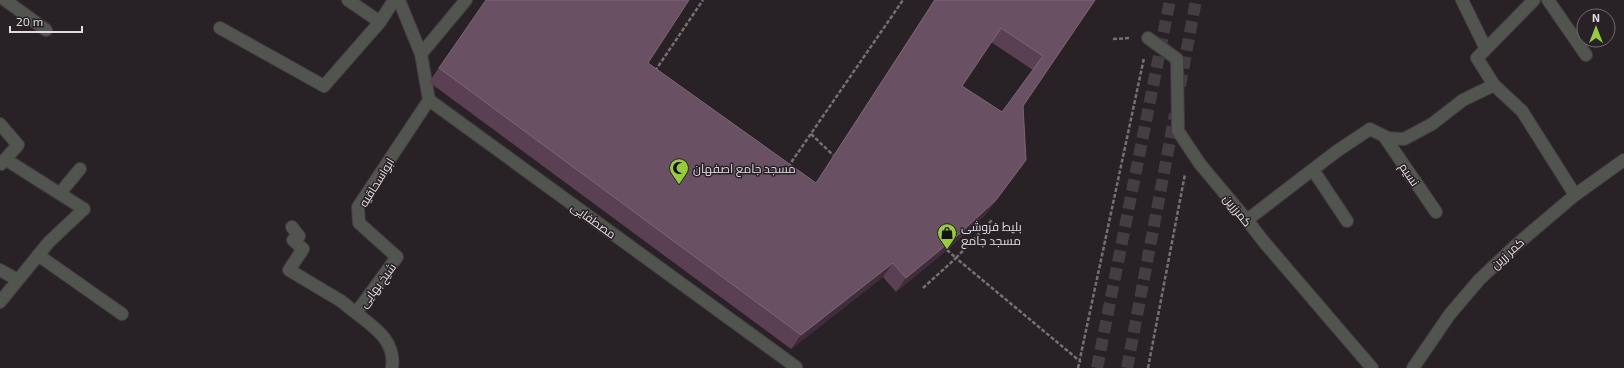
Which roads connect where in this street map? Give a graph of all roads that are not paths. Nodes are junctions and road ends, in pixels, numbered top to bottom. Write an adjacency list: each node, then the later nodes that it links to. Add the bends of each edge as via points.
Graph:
1 (5, 0): 11 (street)
2 (348, 0): 9 (street)
3 (394, 0): 9 (street)
4 (400, 0): 14 (street)
5 (466, 0): 14 (street)
6 (1462, 0): 13 (street)
7 (1534, 0): 13 (street)
8 (1548, 0): 15 (street)
9 (380, 22): 10 (street, via 324,86)
10 (220, 28)
11 (46, 30)
12 (1148, 38): 27 (street, کمرزرین, via 1177,59 1178,131 1200,164)
13 (1486, 49): 16 (street, via 1477,58)
14 (421, 54): 17 (street)
15 (1586, 55)
16 (1494, 85): 19 (street, via 1463,100 1432,124 1404,139); 25 (street, via 1522,110)
17 (429, 100): 31 (street, ابواسحاقیه, via 358,208 359,223); 37 (street, مصطفایی)
18 (0, 124): 21 (street, via 18,145)
19 (1384, 136): 23 (street, via 1370,129); 26 (street, نسیم)
20 (1624, 160): 25 (street, کمر زرین)
21 (3, 162): 24 (street)
22 (80, 169): 24 (street)
23 (1313, 170): 27 (street); 28 (street)
24 (60, 194): 30 (street, via 84,209)
25 (1575, 196): 40 (street, کمر زرین, via 1479,280 1450,314)
26 (1436, 212)
27 (1247, 220): 39 (street, کمرزرین)
28 (1348, 221)
29 (292, 227): 35 (street, via 299,236 293,240 303,249 289,270)
30 (38, 255): 33 (street); 36 (street)
31 (397, 257): 35 (street, شیخ بهایی)
32 (0, 270): 33 (street)
33 (18, 280): 34 (street)
34 (0, 302)
35 (356, 313): 38 (street, شیخ بهایی, via 383,334 394,357)
36 (122, 314)
37 (796, 367)
38 (392, 368)
39 (1372, 368)
40 (1413, 368)

